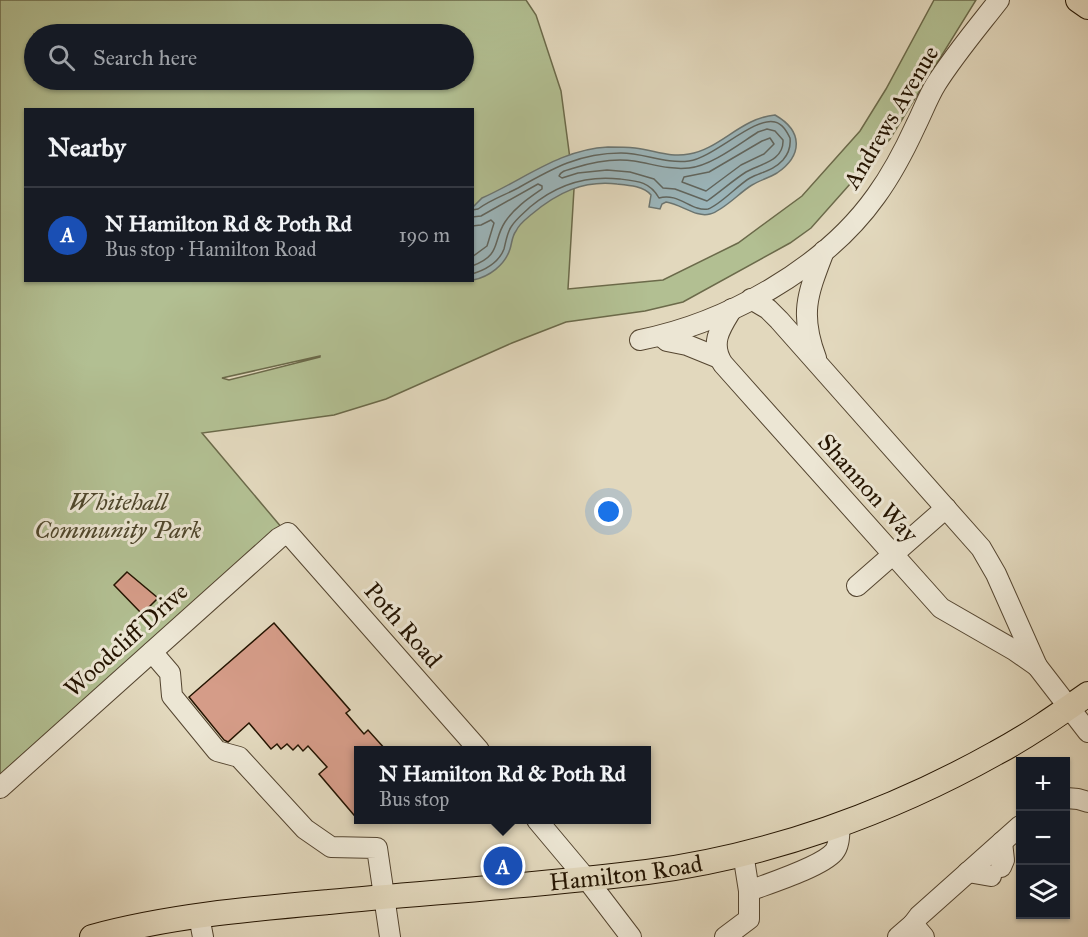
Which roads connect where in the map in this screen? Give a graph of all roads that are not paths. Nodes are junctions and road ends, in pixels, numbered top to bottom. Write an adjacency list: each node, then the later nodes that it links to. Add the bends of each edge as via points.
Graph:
1 (999, 0): 4 (street, Andrews Avenue, via 935,84 905,147 875,196)
2 (1078, 0): 3 (main road)
3 (1088, 8)
4 (824, 251): 5 (street, Andrews Avenue); 10 (street, Shannon Way, via 806,304 810,339)
5 (751, 299): 6 (street, Andrews Avenue); 10 (street, Shannon Way, via 774,314)
6 (732, 309): 7 (street, Andrews Avenue); 9 (street, via 716,339)
7 (662, 336): 8 (street, Andrews Avenue); 9 (street)
8 (640, 340)
9 (719, 358): 13 (street, Shannon Way)
10 (818, 363): 11 (street, Shannon Way)
11 (946, 508): 13 (street); 16 (street, Shannon Way, via 989,560)
12 (288, 533): 15 (street, Woodcliff Drive); 20 (street, Poth Road)
13 (893, 554): 14 (street); 16 (street, Shannon Way, via 941,608)
14 (857, 586)
15 (152, 652): 21 (street, Woodcliff Drive); 32 (street, via 170,673 172,696 217,751 239,757 305,830 331,847 377,848)
16 (1036, 666): 18 (street, Shannon Way)
17 (1088, 694): 18 (main road, Hamilton Road)
18 (1068, 708): 19 (street, Shannon Way); 25 (main road, Hamilton Road, via 946,780)
19 (1088, 732)
20 (475, 746)
21 (0, 788)
22 (1070, 798): 23 (street)
23 (1088, 802)
24 (541, 824): 30 (street)
25 (840, 824): 28 (main road, Hamilton Road); 31 (street, via 838,845 823,861)
26 (1016, 830): 27 (street)
27 (1002, 842): 29 (street); 29 (street, via 1004,860 996,872)
28 (743, 853): 30 (main road, Hamilton Road, via 647,872); 31 (street)
29 (968, 872): 34 (street, via 919,916)
30 (586, 878): 32 (main road, Hamilton Road); 37 (street)
31 (749, 891): 38 (street, via 749,919)
32 (383, 897): 33 (main road, Hamilton Road, via 287,905); 36 (street)
33 (201, 927): 35 (main road, Hamilton Road)
34 (919, 930): 39 (street)
35 (92, 937)
36 (390, 937)
37 (631, 937)
38 (724, 937)
39 (898, 937)

